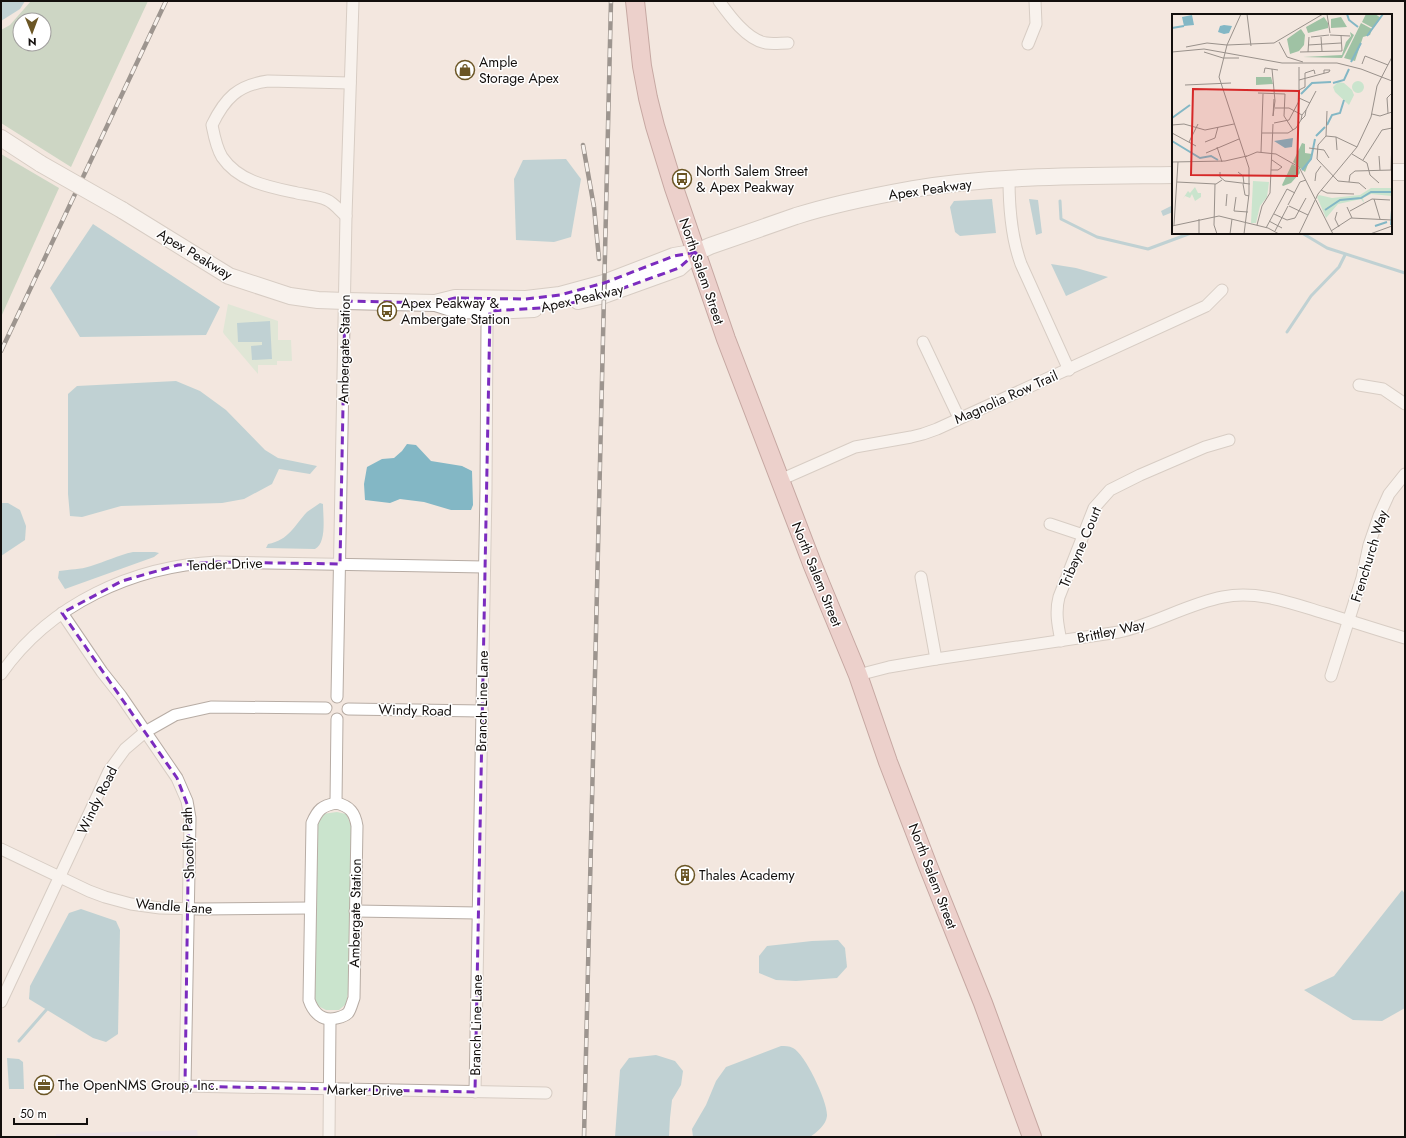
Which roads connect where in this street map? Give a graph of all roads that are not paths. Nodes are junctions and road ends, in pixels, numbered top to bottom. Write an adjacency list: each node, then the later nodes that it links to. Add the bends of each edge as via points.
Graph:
1 (353, 1): 7 (street, Ambergate Station)
2 (635, 1): 14 (main road, North Salem Street, via 648,98 674,188)
3 (719, 1): 5 (street, via 742,29 756,39 765,43)
4 (1035, 1): 6 (street, via 1036,24)
5 (788, 43)
6 (1028, 44)
7 (350, 83): 13 (street, Ambergate Station); 13 (street, via 256,83 239,90 226,101 212,125 222,156 240,175 263,185 328,200)
8 (1, 138): 16 (main road, Apex Peakway, bridge, via 233,278 290,296)
9 (1392, 172): 10 (main road)
10 (1405, 172)
11 (1172, 176): 12 (main road, Apex Peakway)
12 (1009, 179): 14 (main road, Apex Peakway, via 914,189 859,200 796,216); 20 (street, via 1010,210 1016,249)
13 (346, 216): 16 (street, Ambergate Station)
14 (697, 252): 17 (main road, Apex Peakway, via 674,256 604,283 560,295 526,299 455,298); 18 (main road, Apex Peakway, via 679,268 604,295 554,307); 26 (main road, North Salem Street, via 726,339)
15 (1222, 290): 20 (street, Magnolia Row Trail, via 1206,306)
16 (345, 301): 17 (main road, Apex Peakway); 29 (street, Ambergate Station)
17 (434, 303): 18 (main road, Apex Peakway, via 457,310)
18 (490, 311): 30 (street, Branch Line Lane, via 487,324)
19 (923, 342): 23 (street)
20 (1069, 370): 23 (street, Magnolia Row Trail)
21 (1359, 385): 22 (street, via 1383,389)
22 (1405, 404)
23 (959, 418): 26 (street, Magnolia Row Trail, via 923,434 854,447)
24 (1229, 440): 28 (street, Tribayne Court, via 1140,475 1110,490 1094,508)
25 (1405, 474): 33 (street, Frenchurch Way, via 1389,494 1378,516)
26 (780, 480): 38 (main road, North Salem Street)
27 (1050, 524): 28 (street)
28 (1083, 535): 35 (street, Tribayne Court, via 1057,605)
29 (340, 564): 30 (street, Tender Drive); 32 (street, Tender Drive, via 217,562 178,565 122,581); 40 (street, Ambergate Station)
30 (484, 567): 43 (street, Branch Line Lane)
31 (921, 577): 36 (street)
32 (62, 613): 37 (street, Tender Drive, via 14,656); 45 (street, Shoofly Path)
33 (1349, 621): 34 (street, Brittley Way); 35 (street, Brittley Way, via 1264,596 1232,596 1202,603 1135,628); 39 (street, Frenchurch Way)
34 (1405, 638)
35 (1060, 641): 36 (street, Brittley Way)
36 (936, 659): 38 (street, Brittley Way)
37 (1, 674)
38 (858, 675): 60 (main road, North Salem Street, via 891,769 983,1003)
39 (1331, 676)
40 (337, 697): 41 (street, via 328,701); 42 (street, via 347,702)
41 (326, 708): 44 (street, via 331,716); 45 (street, Windy Road, via 211,707 175,715)
42 (348, 708): 43 (street, Windy Road); 44 (street, via 346,715)
43 (482, 711): 52 (street, Branch Line Lane)
44 (337, 719): 46 (street)
45 (145, 732): 48 (street, Windy Road, via 125,748 108,771); 50 (street, Shoofly Path, via 174,773 187,801 190,818)
46 (336, 803): 49 (street, via 325,805 316,812 312,823); 51 (street, Ambergate Station, via 352,811 356,818)
47 (1, 849): 48 (street, Wandle Lane)
48 (59, 877): 50 (street, Wandle Lane, via 122,902 160,908); 53 (street, Windy Road)
49 (310, 908): 50 (street, Wandle Lane); 54 (street, via 309,1000 314,1011)
50 (189, 909): 55 (street, Shoofly Path)
51 (355, 911): 52 (street); 54 (street, Ambergate Station, via 354,998 348,1013)
52 (478, 913): 57 (street, Branch Line Lane)
53 (1, 1002)
54 (330, 1020): 56 (street)
55 (186, 1086): 56 (street, Marker Drive)
56 (329, 1089): 57 (street, Marker Drive); 59 (street)
57 (475, 1092): 58 (street, Marker Drive)
58 (546, 1093)
59 (329, 1137)
60 (1032, 1137)

